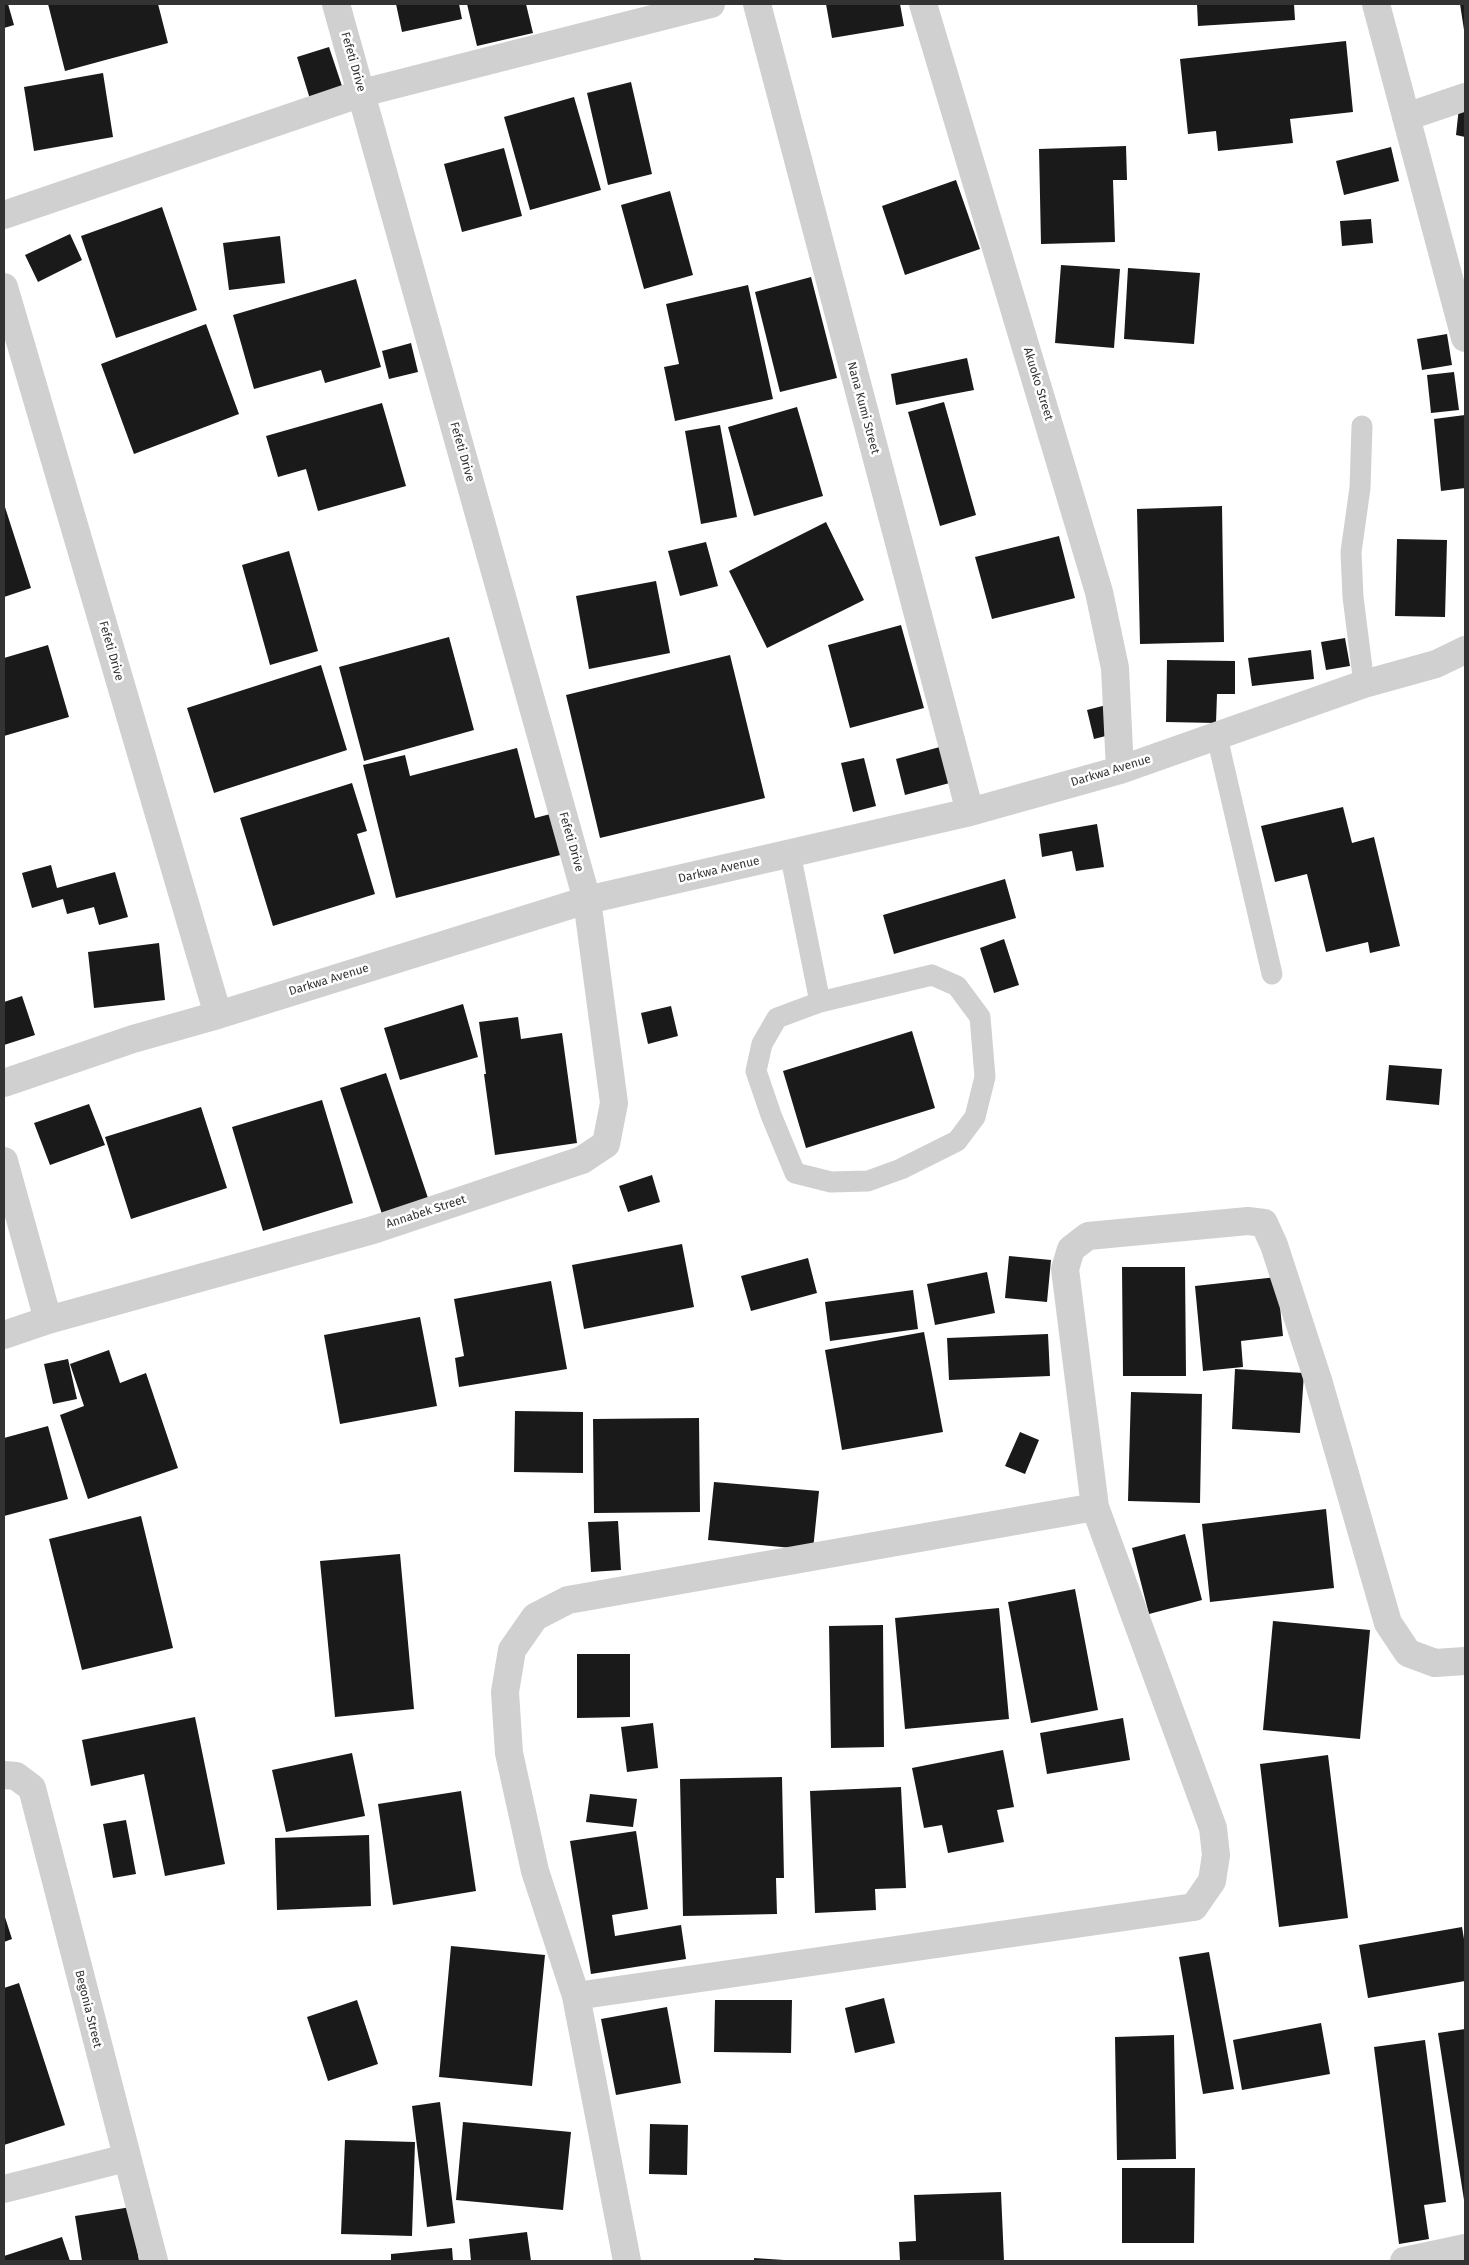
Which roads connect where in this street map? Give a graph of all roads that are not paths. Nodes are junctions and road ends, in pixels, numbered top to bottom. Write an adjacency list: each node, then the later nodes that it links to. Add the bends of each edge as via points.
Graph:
1 (336, 4): 6 (street, Fefeti Drive)
2 (711, 4): 6 (street)
3 (757, 4): 17 (street, Nana Kumi Street)
4 (923, 4): 16 (street, Akuoko Street, via 1100,592 1115,668)
5 (1376, 4): 8 (street)
6 (362, 93): 9 (street); 19 (street, Fefeti Drive)
7 (1465, 98): 8 (street)
8 (1406, 117): 11 (street)
9 (4, 215)
10 (4, 287): 22 (street, Fefeti Drive)
11 (1465, 338)
12 (1362, 426): 14 (lane, via 1360,488 1351,552)
13 (1465, 650): 14 (street, Darkwa Avenue, via 1436,664)
14 (1364, 684): 15 (street, Darkwa Avenue)
15 (1217, 736): 16 (street, Darkwa Avenue); 20 (lane)
16 (1120, 770): 17 (street, Darkwa Avenue)
17 (970, 812): 18 (street, Darkwa Avenue)
18 (790, 854): 19 (street, Darkwa Avenue); 21 (lane)
19 (587, 900): 22 (street, Darkwa Avenue); 25 (street, Annabek Street, via 614,1103 606,1144 582,1160 373,1230)
20 (1272, 974)
21 (820, 1002): 21 (lane, via 778,1018 762,1044 756,1071 794,1173 831,1182 868,1181 901,1169 957,1141 975,1117 985,1077 980,1017 957,986 932,975)
22 (218, 1015): 23 (street, Darkwa Avenue, via 133,1038)
23 (4, 1083)
24 (4, 1161): 25 (street)
25 (48, 1320): 26 (street, Annabek Street)
26 (4, 1334)
27 (1095, 1508): 28 (street, via 1065,1269 1071,1249 1088,1236 1248,1221 1264,1223 1318,1380 1388,1623 1408,1653 1435,1663); 30 (street, via 568,1600 535,1617 512,1650 505,1692 509,1753 535,1870); 30 (street, via 1213,1828 1216,1855 1212,1881 1194,1907)
28 (1465, 1661)
29 (4, 1775): 31 (street, Begonia Street, via 16,1776 32,1788)
30 (576, 1996): 35 (street)
31 (126, 2158): 32 (street); 34 (street, Begonia Street)
32 (4, 2189)
33 (1465, 2248): 36 (street)
34 (154, 2261)
35 (627, 2261)
36 (1404, 2261)

